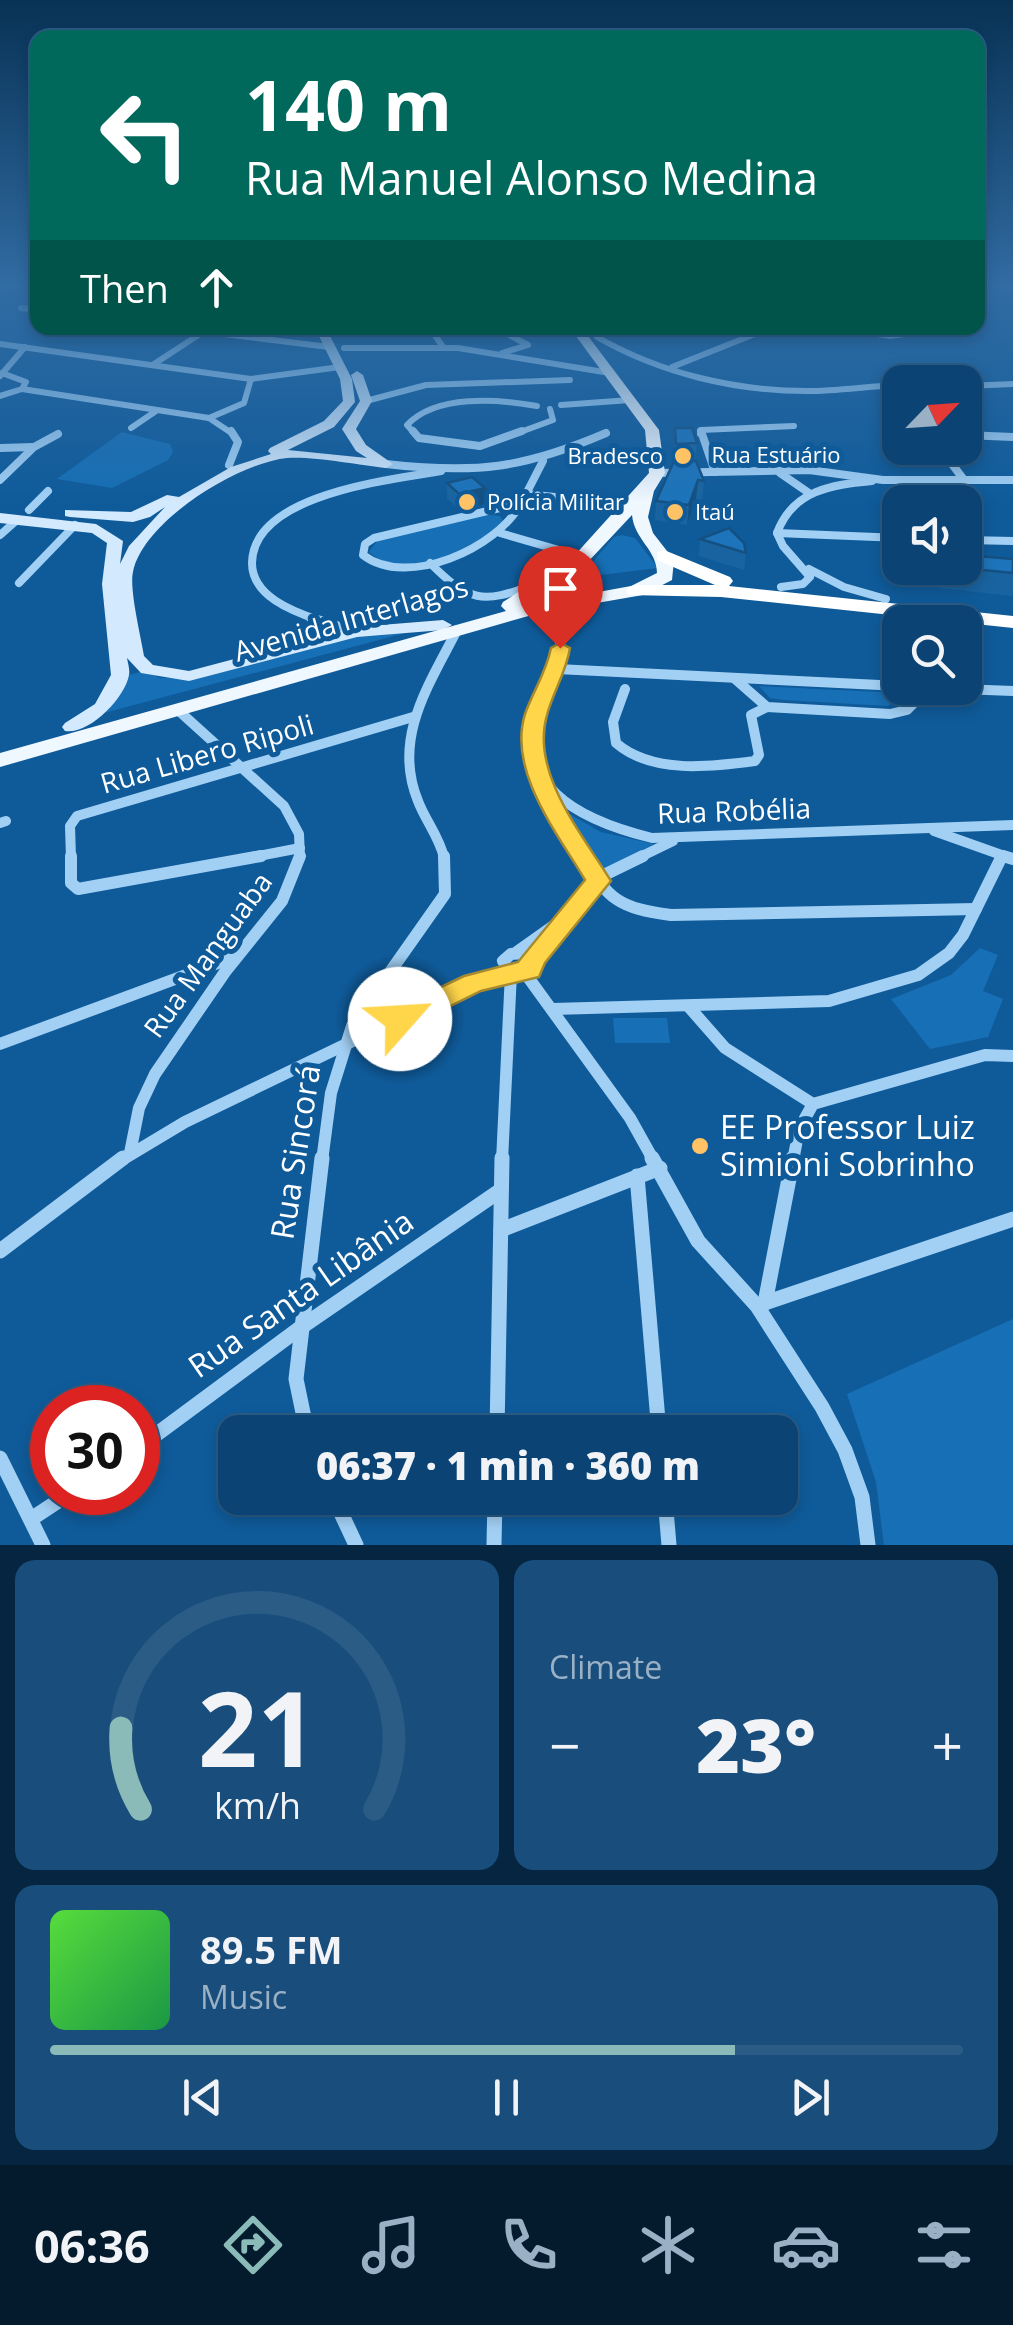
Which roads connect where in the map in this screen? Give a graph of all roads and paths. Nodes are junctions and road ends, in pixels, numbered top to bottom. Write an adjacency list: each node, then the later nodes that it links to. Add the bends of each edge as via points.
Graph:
1 (109, 358): 10 (street)
2 (162, 358): 10 (street)
3 (335, 358): 12 (street)
4 (348, 358): 24 (street)
5 (520, 358): 9 (street)
6 (599, 358): 13 (main road)
7 (645, 358): 11 (street)
8 (694, 358): 11 (street)
9 (544, 363): 13 (street); 17 (street, via 534,371)
10 (153, 364): 15 (street)
11 (671, 367): 20 (street, via 779,390)
12 (340, 368): 15 (street); 41 (street, via 350,397 329,424)
13 (610, 373): 23 (main road)
14 (1, 374): 21 (street, via 26,380)
15 (251, 379): 29 (street, via 244,403)
16 (570, 380): 17 (street)
17 (538, 382): 24 (street, via 426,385)
18 (982, 386): 19 (street)
19 (1013, 386)
20 (882, 387)
21 (22, 389): 22 (street); 28 (street)
22 (0, 396)
23 (630, 400): 25 (street); 46 (main road, via 654,435)
24 (366, 401): 39 (street, via 349,429 361,448)
25 (562, 405): 26 (street); 27 (street)
26 (536, 406): 27 (street); 27 (street, via 429,408 413,414 407,425 430,441 490,444 554,420)
27 (550, 408)
28 (156, 410): 29 (street); 31 (street)
29 (209, 418): 41 (street, via 229,428 238,442)
30 (794, 426): 44 (street, via 701,430)
31 (131, 428)
32 (606, 433): 38 (street)
33 (58, 434): 36 (street)
34 (982, 436): 35 (street)
35 (1013, 437)
36 (34, 446): 37 (street); 45 (street)
37 (0, 448)
38 (543, 461): 43 (street, via 504,470); 52 (street)
39 (386, 464): 41 (street, via 286,454); 43 (street)
40 (953, 465): 48 (street)
41 (232, 468): 57 (street); 58 (street)
42 (775, 470): 44 (street, Rua Estuário); 47 (street, Rua Estuário); 51 (street)
43 (441, 471): 84 (street, via 312,501 258,536 250,560 262,590 293,610)
44 (714, 472): 46 (street, Rua Estuário)
45 (0, 480)
46 (652, 480): 54 (main road); 64 (main road, via 640,514)
47 (883, 480): 48 (street, Rua Estuário); 51 (street)
48 (964, 480): 49 (street, Rua Estuário)
49 (1013, 480)
50 (48, 492): 56 (street)
51 (809, 493): 62 (street, via 786,508)
52 (524, 498): 53 (street); 60 (street); 69 (street, via 374,538 362,550 383,568)
53 (589, 501): 54 (street); 61 (street, via 607,509)
54 (632, 505): 61 (main road)
55 (0, 508): 56 (street)
56 (15, 516): 57 (street); 59 (street); 63 (street)
57 (133, 517): 58 (street)
58 (160, 518): 74 (street)
59 (75, 525): 73 (street); 74 (street, via 115,541)
60 (500, 533): 68 (street); 69 (street)
61 (606, 533): 64 (main road); 68 (main road)
62 (778, 533): 65 (street); 70 (street)
63 (0, 535)
64 (644, 537): 71 (main road)
65 (882, 537)
66 (982, 540): 67 (street)
67 (1013, 541)
68 (582, 558): 72 (main road); 76 (main road, via 580,572)
69 (430, 563): 72 (street, via 476,601)
70 (800, 563): 75 (street, via 809,580); 78 (street, via 827,580)
71 (665, 566): 75 (highway, Avenida Interlagos); 76 (main road, Avenida Interlagos); 77 (main road)
72 (552, 578): 79 (main road)
73 (18, 583)
74 (116, 584): 85 (street, via 135,657); 87 (street)
75 (781, 587): 78 (highway, Avenida Interlagos)
76 (596, 590): 77 (main road); 79 (main road, Avenida Interlagos); 80 (main road, Avenida Interlagos)
77 (636, 591): 82 (highway, via 721,591)
78 (886, 599): 81 (highway, Avenida Interlagos)
79 (510, 606): 83 (main road, Avenida Interlagos)
80 (538, 608): 83 (main road, Avenida Interlagos); 86 (street, via 560,636)
81 (1013, 612)
82 (1013, 622)
83 (450, 628): 84 (street); 95 (main road, Avenida Interlagos); 96 (street, Rua Sincorá); 97 (main road, Avenida Interlagos)
84 (356, 632): 85 (street, via 204,673 174,676)
85 (147, 669): 87 (street)
86 (557, 669): 88 (street); 101 (street, via 532,736)
87 (120, 675): 97 (street)
88 (734, 678): 89 (street); 94 (street)
89 (882, 685)
90 (625, 688): 94 (street, via 614,738 658,765 754,761 759,755 751,715)
91 (982, 690): 92 (street)
92 (1013, 691)
93 (913, 705): 94 (street, via 896,714)
94 (766, 707)
95 (178, 711): 97 (main road, Avenida Interlagos); 100 (street)
96 (413, 717): 100 (street, Rua Libero Ripoli); 115 (street, Rua Sincorá, via 409,775 444,853 445,894 368,998)
97 (108, 718): 98 (main road, Avenida Interlagos); 99 (main road, Avenida Interlagos)
98 (0, 748)
99 (0, 760)
100 (239, 768): 105 (street, via 284,806); 105 (street, Rua Libero Ripoli, via 74,817 72,886 92,888)
101 (544, 787): 104 (street, Rua Robélia, via 614,830); 107 (street)
102 (1013, 825): 103 (street, Rua Robélia)
103 (925, 828): 104 (street, Rua Robélia); 106 (street)
104 (681, 838): 107 (street)
105 (300, 848): 110 (street, Rua Manguaba, via 282,900)
106 (1008, 857): 108 (street)
107 (598, 881): 108 (street, via 624,905 671,915); 109 (street)
108 (976, 909): 112 (street, via 949,953 918,975 829,1000)
109 (565, 918): 111 (street); 111 (street, via 517,952)
110 (238, 956): 114 (street); 118 (street, Rua Manguaba, via 150,1083)
111 (519, 968): 113 (street); 115 (street, via 473,983); 121 (street, via 508,996)
112 (689, 1007): 113 (street); 117 (street, via 726,1048)
113 (553, 1008): 119 (street)
114 (0, 1044)
115 (344, 1047): 118 (street); 126 (street, Rua Sincorá, via 331,1093)
116 (1013, 1056): 117 (street, via 986,1054)
117 (813, 1104): 125 (street, via 799,1129)
118 (130, 1153): 124 (street)
119 (660, 1168): 120 (street); 125 (street, via 698,1240)
120 (638, 1176): 123 (street); 129 (street)
121 (500, 1190): 123 (street); 126 (street, Rua Santa Libânia)
122 (1013, 1219): 125 (street)
123 (501, 1230): 128 (street)
124 (0, 1251)
125 (761, 1304): 141 (street, via 845,1450 862,1497)
126 (300, 1328): 127 (street, Rua Sincorá, via 296,1379); 130 (street, Rua Santa Libânia)
127 (303, 1415)
128 (496, 1415)
129 (659, 1415)
130 (160, 1432)
131 (0, 1458): 136 (street)
132 (36, 1515): 136 (street)
133 (342, 1515): 138 (street)
134 (495, 1515): 139 (street)
135 (666, 1515): 140 (street)
136 (30, 1519): 137 (street)
137 (44, 1545)
138 (356, 1545)
139 (494, 1545)
140 (669, 1545)
141 (868, 1545)

